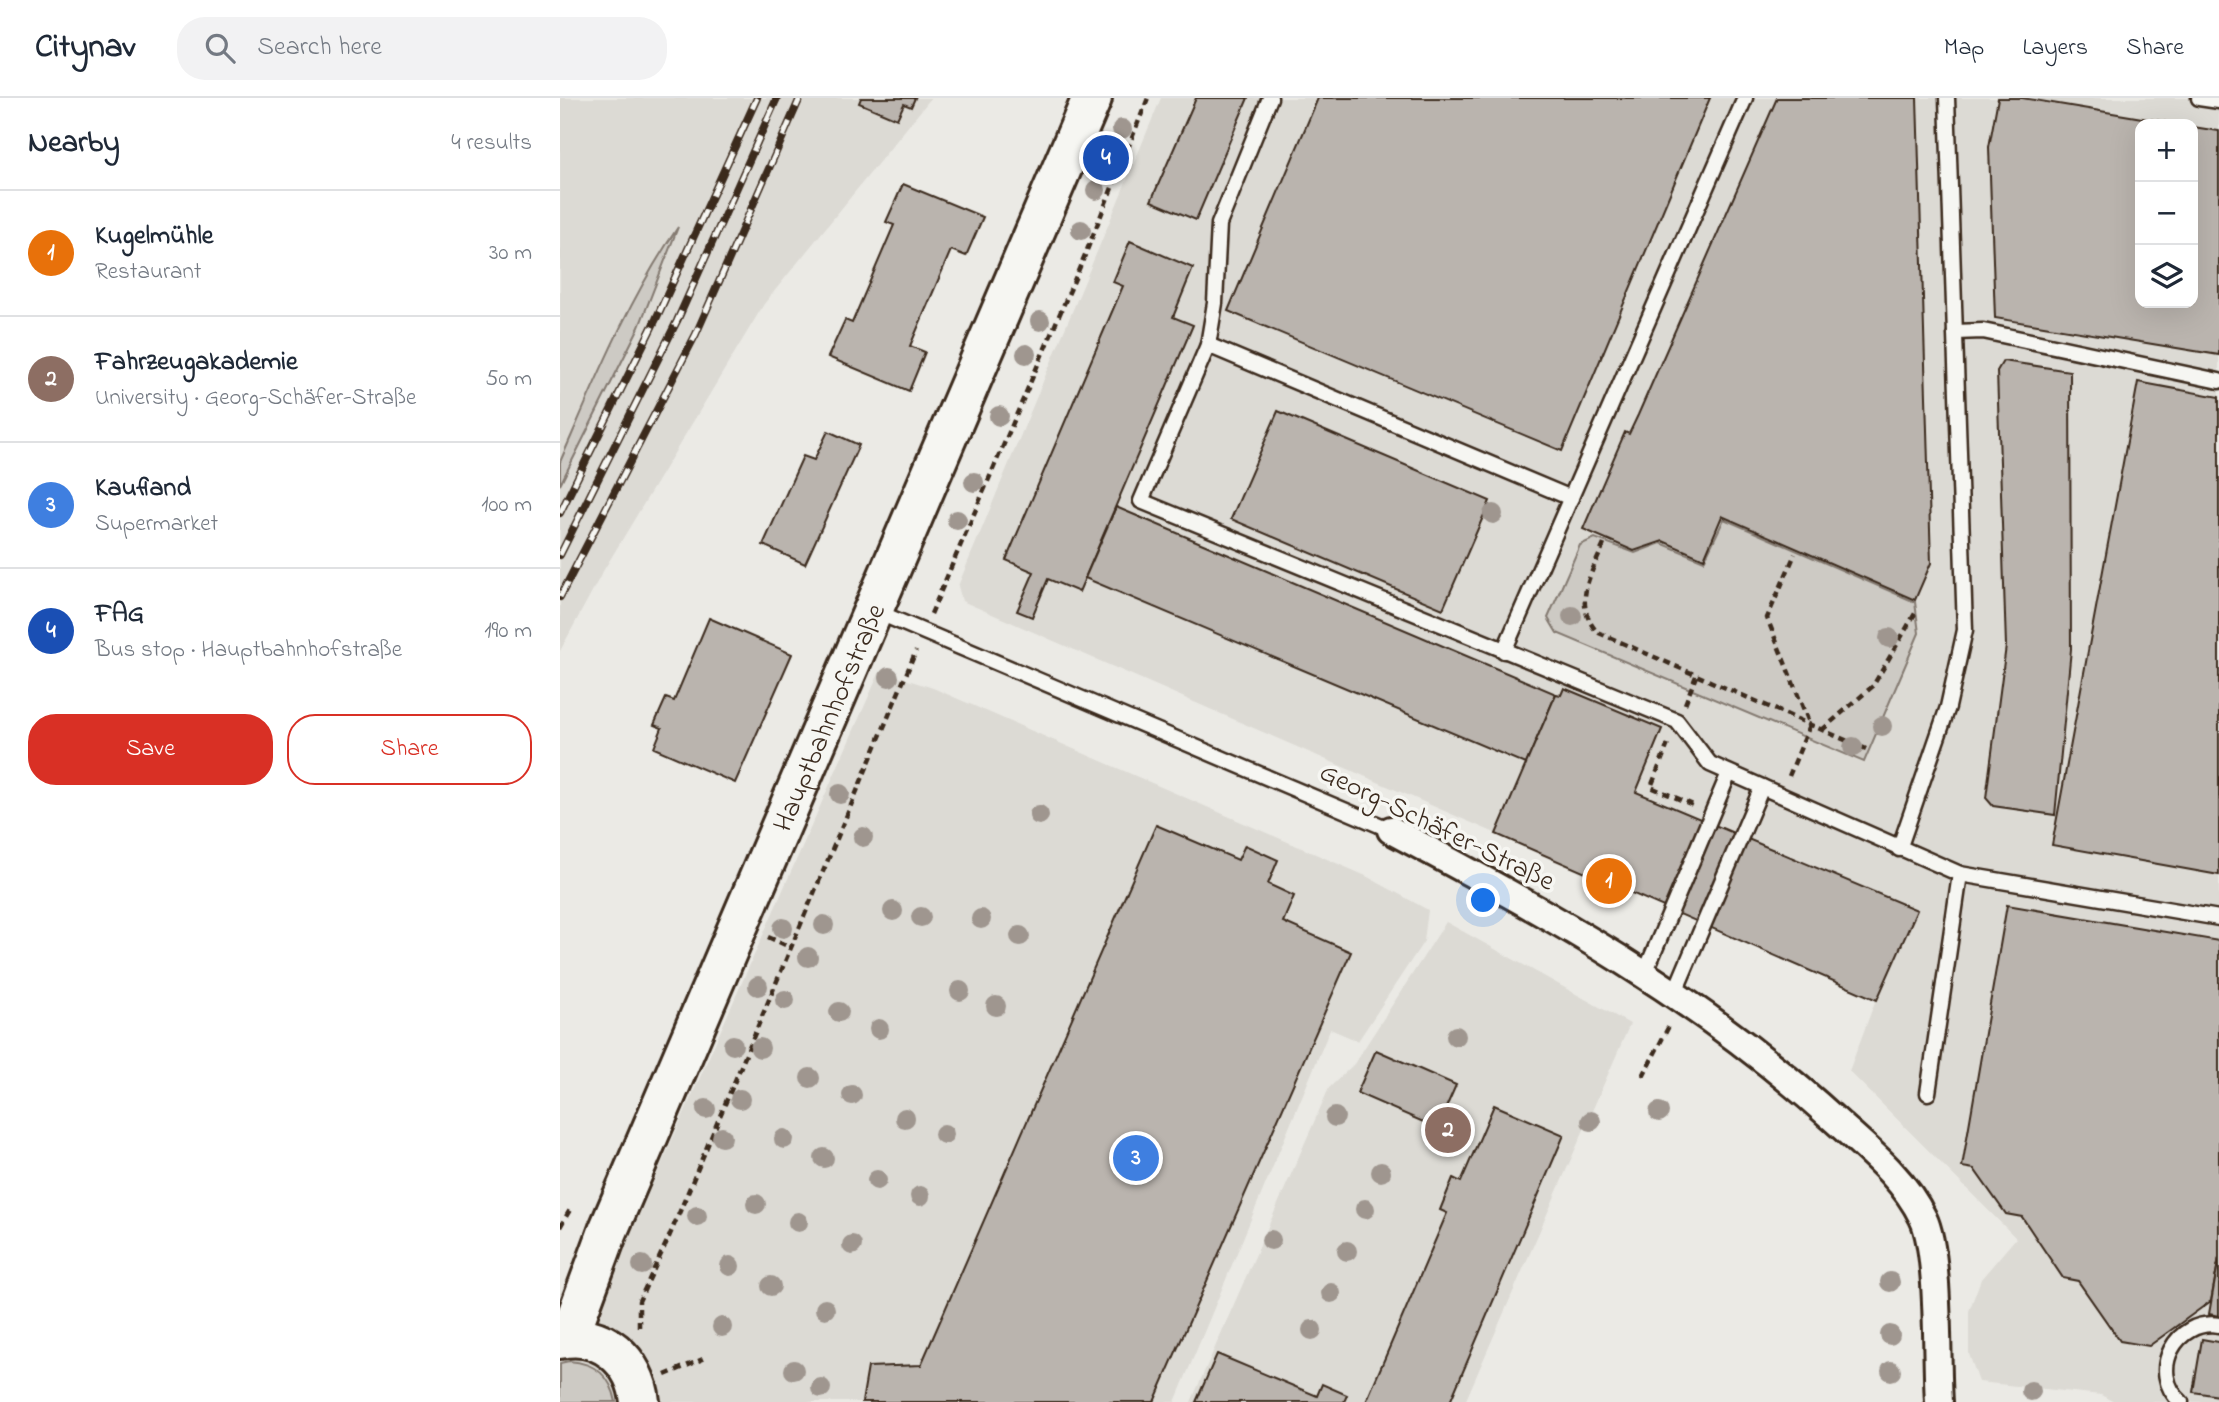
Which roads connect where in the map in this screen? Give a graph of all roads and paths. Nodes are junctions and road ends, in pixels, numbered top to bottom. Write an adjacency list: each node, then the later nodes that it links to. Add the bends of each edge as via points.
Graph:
1 (1092, 98): 15 (street, Hauptbahnhofstraße)
2 (1148, 98): 16 (path)
3 (1270, 98): 9 (lane, via 1219,224)
4 (1745, 98): 11 (lane)
5 (1947, 98): 8 (lane)
6 (2199, 98): 7 (lane)
7 (2219, 101)
8 (1955, 332): 10 (lane, via 1983,331); 28 (lane, via 1965,630 1948,707)
9 (1208, 345): 11 (lane); 17 (lane, via 1141,501)
10 (2219, 381)
11 (1571, 498): 17 (lane)
12 (1604, 544): 18 (path, via 1583,596 1589,622 1611,640)
13 (1795, 554): 20 (path, via 1767,618)
14 (1917, 610): 21 (path, via 1873,686)
15 (875, 611): 16 (lane, Georg-Schäfer-Straße); 38 (street, Hauptbahnhofstraße)
16 (923, 633): 27 (lane, Georg-Schäfer-Straße); 36 (path)
17 (1504, 651): 19 (lane)
18 (1696, 676): 19 (path); 20 (path)
19 (1677, 721): 23 (lane, via 1710,764); 26 (path, via 1651,787)
20 (1810, 725): 21 (path); 25 (path)
21 (1822, 730): 22 (path)
22 (1866, 748)
23 (1729, 773): 24 (lane); 31 (lane)
24 (1762, 787): 25 (lane); 32 (lane)
25 (1781, 796): 28 (lane)
26 (1702, 809)
27 (1391, 830): 31 (street, Georg-Schäfer-Straße)
28 (1899, 849): 29 (lane)
29 (1961, 874): 30 (lane); 33 (lane)
30 (2219, 918)
31 (1645, 973): 32 (street, Georg-Schäfer-Straße)
32 (1675, 992): 41 (street, Georg-Schäfer-Straße, via 1798,1086 1900,1181 1925,1220 1933,1266)
33 (1928, 1093)
34 (571, 1208): 35 (path)
35 (560, 1227)
36 (639, 1301)
37 (2219, 1325): 42 (lane, via 2208,1323 2189,1331 2171,1346 2164,1367 2172,1394)
38 (564, 1338): 40 (street, Hauptbahnhofstraße, via 586,1338 617,1353 636,1381)
39 (703, 1359): 40 (path)
40 (652, 1389)
41 (1939, 1402)
42 (2181, 1402)

